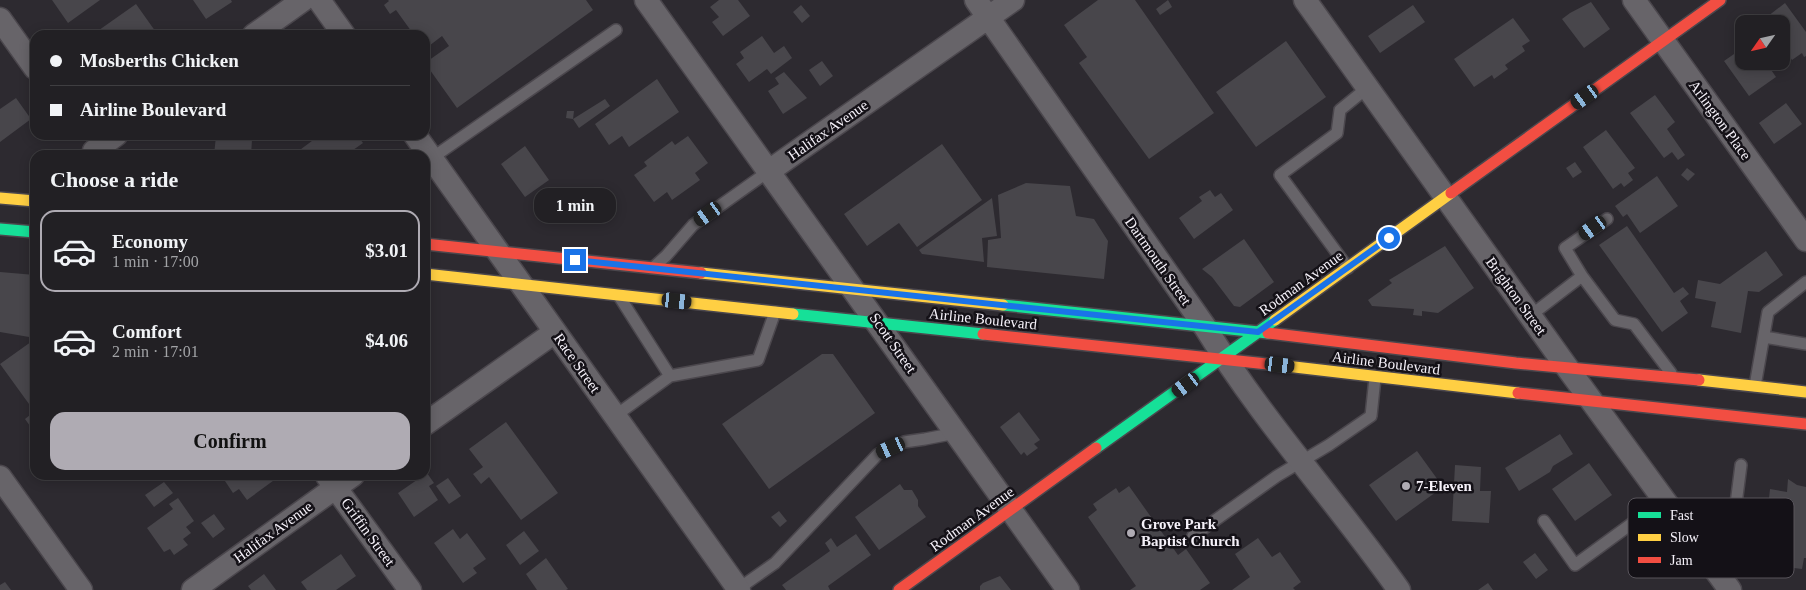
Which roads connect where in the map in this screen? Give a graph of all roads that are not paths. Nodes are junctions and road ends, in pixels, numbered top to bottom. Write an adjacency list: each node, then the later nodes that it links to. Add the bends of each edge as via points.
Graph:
1 (303, 0): 10 (street)
2 (318, 0): 11 (street)
3 (646, 0): 20 (street, Scott Street)
4 (1012, 0): 8 (street, Halifax Avenue)
5 (1305, 0): 15 (street, Brighton Street)
6 (1634, 0): 13 (street, Arlington Place)
7 (1720, 0): 13 (main road, Rodman Avenue)
8 (982, 9): 20 (street, Halifax Avenue); 41 (street, Dartmouth Street)
9 (1, 23): 14 (street)
10 (261, 30)
11 (340, 30)
12 (616, 30): 19 (lane)
13 (1663, 41): 22 (main road, Rodman Avenue); 27 (street, Arlington Place)
14 (30, 61)
15 (1367, 88): 22 (street, Brighton Street); 31 (lane, via 1340,110 1337,133 1280,175)
16 (106, 140): 17 (street)
17 (91, 147)
18 (430, 155): 19 (street, Race Street)
19 (432, 158): 29 (street, Race Street)
20 (769, 171): 30 (lane, Halifax Avenue, via 693,225); 36 (street, Scott Street)
21 (0, 198): 23 (main road)
22 (1445, 198): 31 (main road, Rodman Avenue); 39 (street, Brighton Street)
23 (30, 201)
24 (1607, 219): 33 (lane, via 1565,248)
25 (0, 229): 26 (main road)
26 (30, 232)
27 (1806, 240)
28 (430, 245): 29 (main road, Airline Boulevard)
29 (498, 252): 30 (main road, Airline Boulevard); 35 (street, Race Street)
30 (652, 268): 36 (main road, Airline Boulevard)
31 (1348, 268): 43 (main road, Rodman Avenue)
32 (430, 275): 35 (main road, Airline Boulevard)
33 (1582, 276): 39 (lane); 49 (lane, via 1615,320 1634,324)
34 (1806, 282): 44 (lane, via 1768,312)
35 (521, 284): 37 (main road, Airline Boulevard); 42 (street, Race Street)
36 (855, 290): 40 (street, Scott Street); 41 (main road, Airline Boulevard)
37 (618, 295): 38 (main road, Airline Boulevard); 48 (lane)
38 (775, 312): 40 (main road, Airline Boulevard); 48 (lane, via 758,360)
39 (1530, 316): 47 (street, Brighton Street)
40 (878, 323): 46 (main road, Airline Boulevard); 57 (street, Scott Street)
41 (1205, 327): 43 (main road, Airline Boulevard); 46 (street, Dartmouth Street)
42 (555, 332): 54 (street, Race Street); 55 (street)
43 (1258, 332): 46 (main road, Rodman Avenue); 47 (main road, Airline Boulevard, via 1516,363)
44 (1764, 337): 45 (lane); 51 (lane)
45 (1806, 344)
46 (1224, 358): 50 (main road, Airline Boulevard); 58 (street, Dartmouth Street); 65 (main road, Rodman Avenue)
47 (1566, 366): 49 (main road, Airline Boulevard); 53 (street, Brighton Street)
48 (670, 376): 54 (lane)
49 (1674, 377): 51 (main road, Airline Boulevard)
50 (1375, 378): 53 (main road, Airline Boulevard); 58 (lane, via 1371,416)
51 (1755, 387): 52 (main road, Airline Boulevard)
52 (1806, 392)
53 (1591, 401): 56 (main road, Airline Boulevard); 63 (street, Brighton Street)
54 (615, 416): 74 (street, Race Street)
55 (430, 420)
56 (1806, 424)
57 (956, 433): 65 (street, Scott Street); 74 (lane, via 904,442 878,454 775,563)
58 (1301, 463): 68 (lane, via 1277,476); 70 (street, Dartmouth Street)
59 (1741, 465): 64 (lane)
60 (0, 477): 71 (street)
61 (337, 480): 72 (street, Halifax Avenue)
62 (339, 480): 73 (street, Griffin Street)
63 (1663, 498)
64 (1737, 498)
65 (1011, 510): 75 (main road, Rodman Avenue); 76 (street, Scott Street)
66 (1544, 521): 67 (lane, via 1575,565)
67 (1628, 526)
68 (1193, 536)
69 (1721, 578): 77 (street, Brighton Street)
70 (1396, 589)
71 (81, 590)
72 (192, 590)
73 (410, 590)
74 (738, 590)
75 (899, 590)
76 (1068, 590)
77 (1730, 590)

